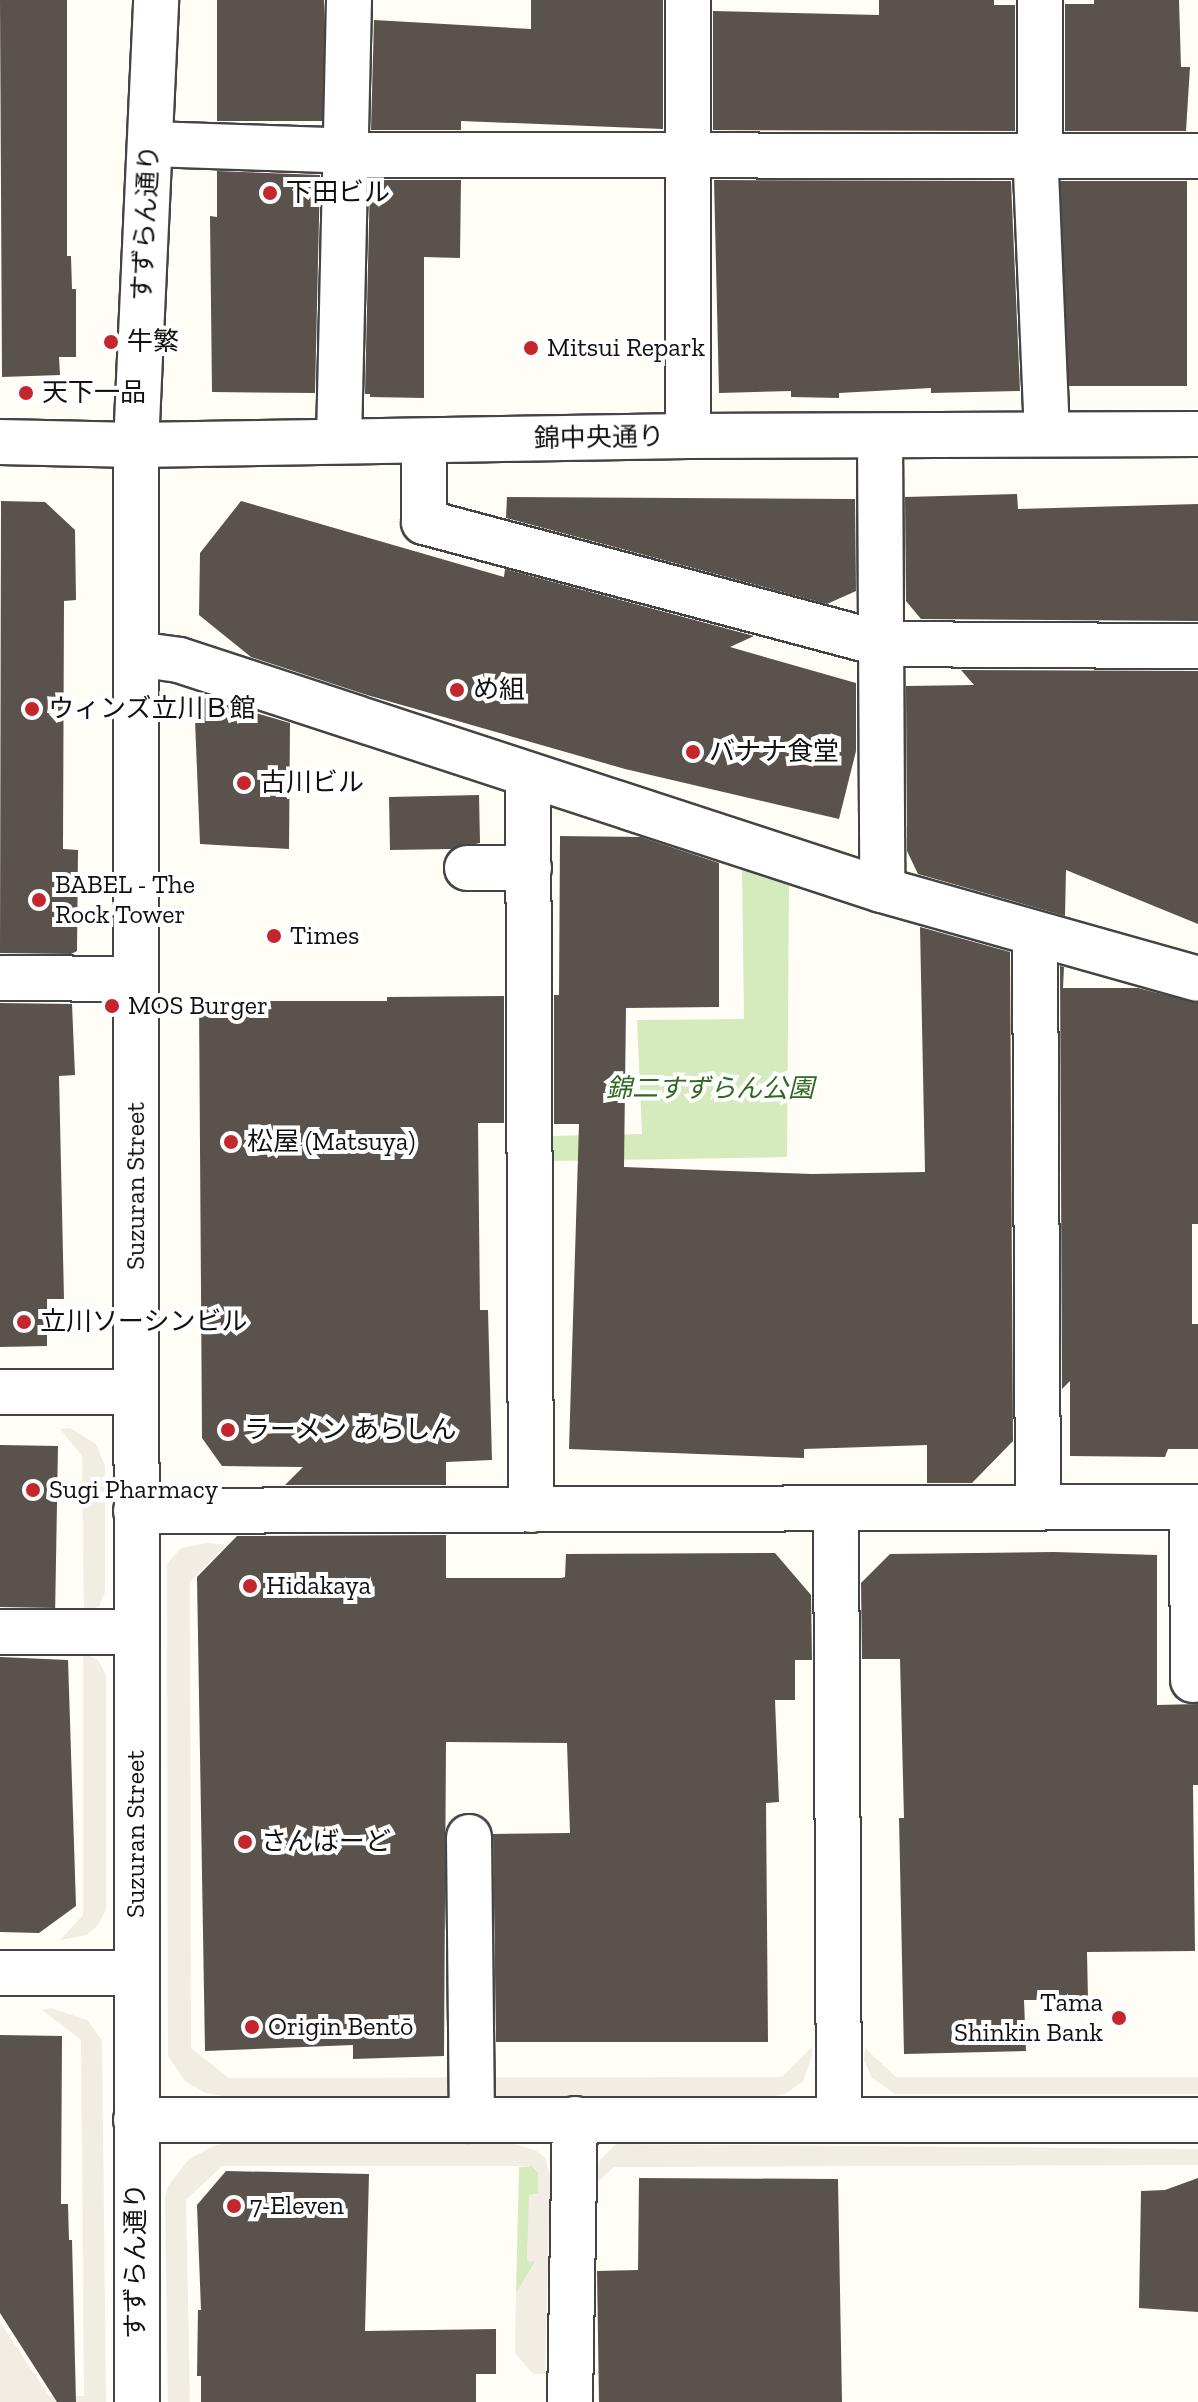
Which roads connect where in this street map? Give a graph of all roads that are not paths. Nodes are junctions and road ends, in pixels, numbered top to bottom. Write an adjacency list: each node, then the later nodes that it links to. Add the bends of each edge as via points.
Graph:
1 (156, 0): 5 (street, すずらん通り)
2 (349, 0): 6 (street)
3 (688, 0): 7 (street)
4 (1040, 0): 8 (street)
5 (150, 144): 6 (street); 17 (street, すずらん通り)
6 (346, 155): 7 (street); 14 (street)
7 (689, 155): 8 (street); 12 (street)
8 (1040, 155): 9 (street); 10 (street, via 1036,172)
9 (1198, 156)
10 (1047, 434): 11 (street, 錦中央通り); 13 (street, 錦中央通り)
11 (1198, 434)
12 (688, 436): 13 (street, 錦中央通り); 15 (street, 錦中央通り)
13 (880, 436): 18 (street)
14 (339, 441): 15 (street, 錦中央通り); 17 (street, 錦中央通り)
15 (424, 441): 18 (street, via 424,522)
16 (0, 442): 17 (street, 錦中央通り)
17 (136, 445): 20 (street, Suzuran Street)
18 (881, 644): 19 (street); 24 (street)
19 (1198, 646)
20 (136, 654): 21 (street, via 179,660); 27 (street, Suzuran Street)
21 (528, 775): 23 (street); 24 (street)
22 (467, 868): 23 (street)
23 (529, 868): 34 (street)
24 (882, 890): 25 (street)
25 (1035, 935): 28 (street); 33 (street)
26 (0, 978): 27 (street)
27 (136, 979): 30 (street, Suzuran Street)
28 (1198, 979)
29 (0, 1392): 30 (street)
30 (136, 1392): 35 (street, Suzuran Street)
31 (1195, 1507): 33 (street); 38 (street)
32 (836, 1508): 33 (street); 34 (street); 43 (street)
33 (1038, 1508)
34 (531, 1510): 35 (street)
35 (136, 1511): 37 (street, Suzuran Street)
36 (0, 1632): 37 (street)
37 (136, 1632): 41 (street, Suzuran Street)
38 (1193, 1680)
39 (469, 1837): 45 (street)
40 (0, 1973): 41 (street)
41 (136, 1973): 44 (street, Suzuran Street)
42 (575, 2119): 43 (street); 45 (street); 48 (street)
43 (839, 2119): 46 (street)
44 (136, 2120): 45 (street); 47 (street, すずらん通り)
45 (472, 2120)
46 (1198, 2120)
47 (137, 2402)
48 (570, 2402)

